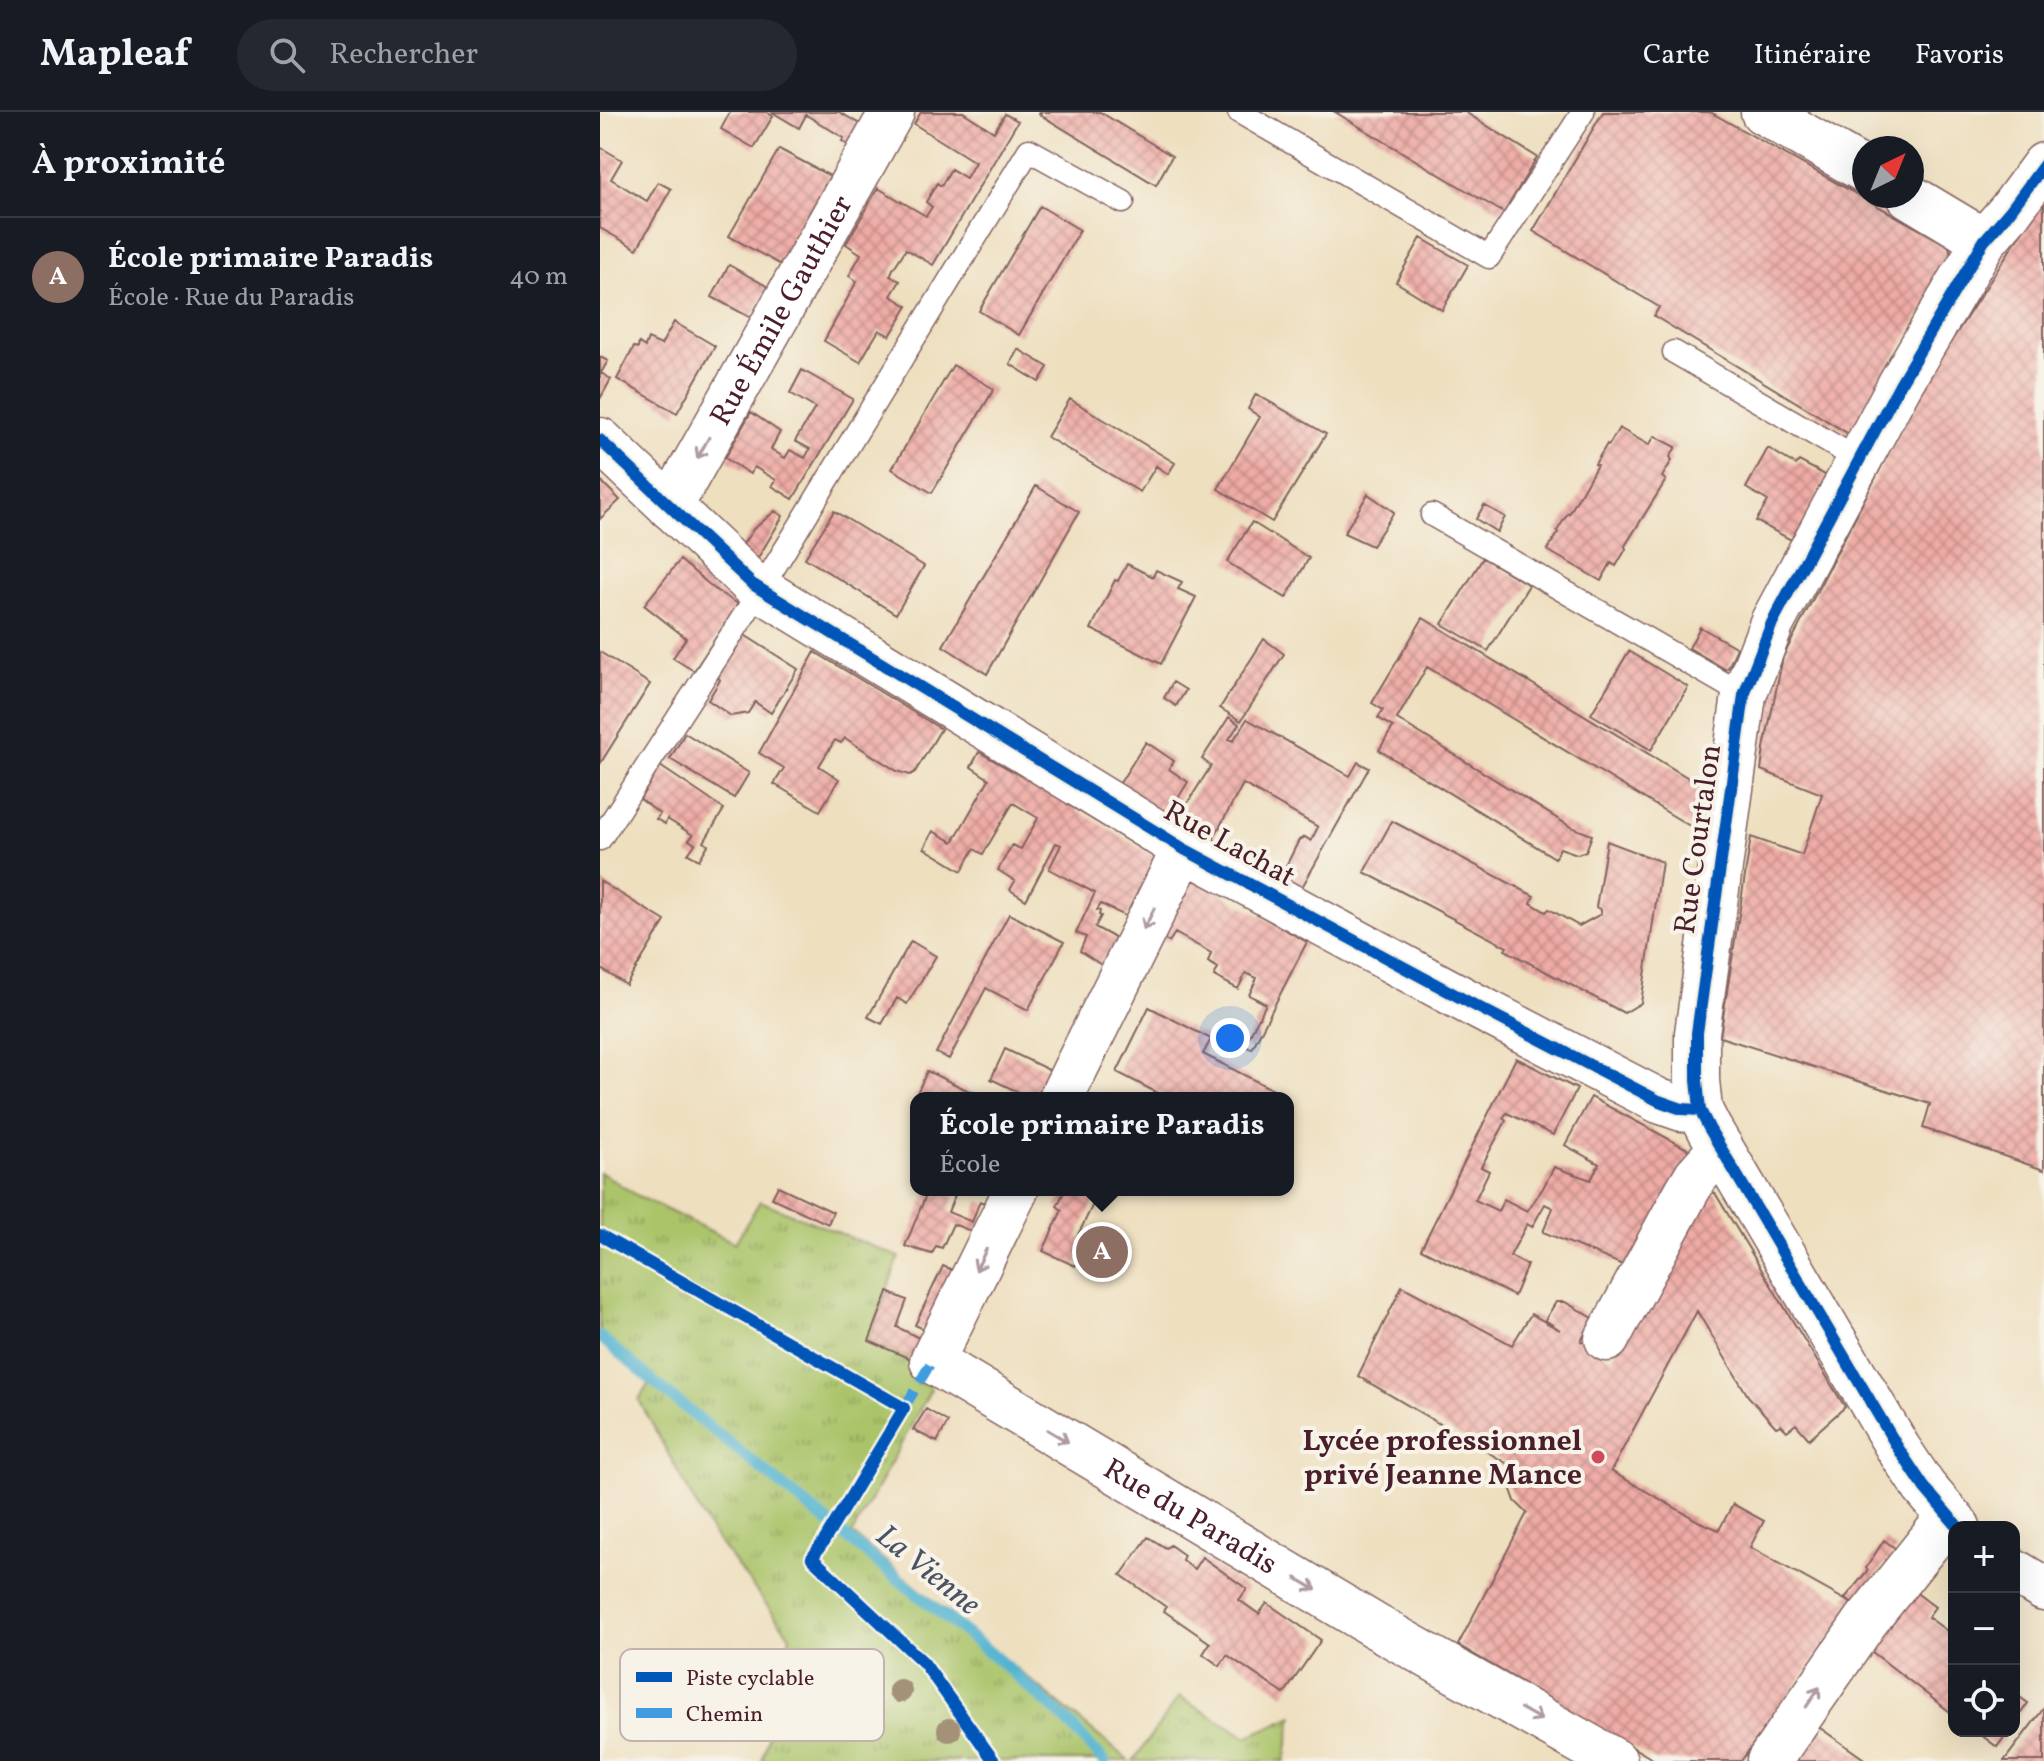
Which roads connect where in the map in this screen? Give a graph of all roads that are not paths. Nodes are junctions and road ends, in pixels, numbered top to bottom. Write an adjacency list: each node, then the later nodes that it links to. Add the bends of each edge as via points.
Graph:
1 (892, 112): 13 (street, Rue Émile Gauthier, one-way to 13)
2 (1239, 112): 3 (lane, via 1489,257)
3 (1583, 112)
4 (1763, 112): 5 (street)
5 (1852, 163)
6 (2044, 165): 9 (street, Rue Courtalon)
7 (1123, 202): 15 (lane, via 1029,150)
8 (1924, 205): 9 (street)
9 (1984, 241): 12 (street, Rue Courtalon)
10 (1674, 352): 12 (lane)
11 (600, 440): 13 (street, Rue Lachat)
12 (1859, 460): 16 (street, Rue Courtalon, via 1772,623)
13 (670, 507): 15 (street, Rue Lachat)
14 (1432, 515): 16 (lane)
15 (757, 586): 17 (lane); 18 (street, Rue Lachat)
16 (1744, 695): 20 (street, Rue Courtalon, via 1697,1033)
17 (600, 839)
18 (1184, 849): 19 (street, one-way to 19); 20 (street, Rue Lachat, via 1659,1101)
19 (1064, 1092)
20 (1700, 1110): 21 (street, Rue Courtalon)
21 (1721, 1148): 23 (street, via 1687,1191); 24 (street, Rue Courtalon, via 1898,1448)
22 (1013, 1196): 28 (street, Rue du Paradis, one-way to 28, via 932,1361 1375,1626)
23 (1607, 1339)
24 (1953, 1521)
25 (1948, 1529): 29 (street, one-way to 25, via 1866,1621)
26 (2020, 1575): 27 (street)
27 (2044, 1589)
28 (1615, 1761)
29 (1769, 1761)

